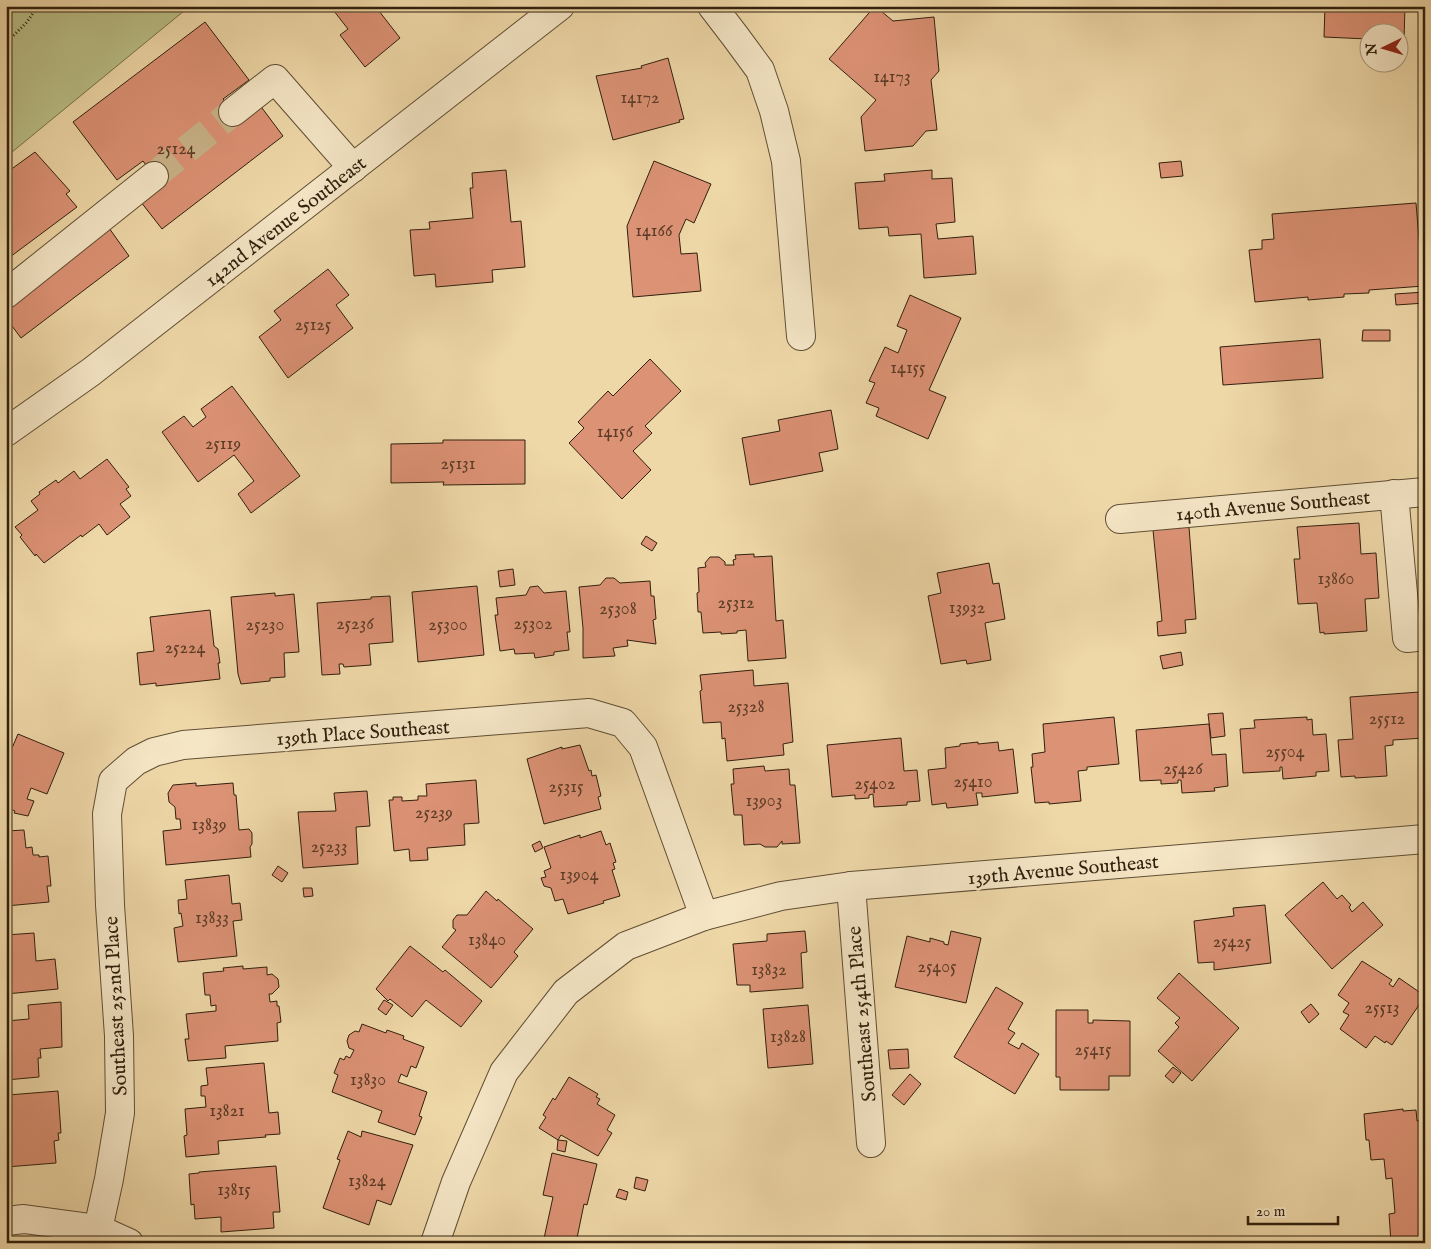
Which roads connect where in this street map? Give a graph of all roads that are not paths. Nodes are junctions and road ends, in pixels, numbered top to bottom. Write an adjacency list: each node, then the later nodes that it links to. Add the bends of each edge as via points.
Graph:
1 (560, 6): 4 (street, 142nd Avenue Southeast)
2 (712, 6): 7 (street, via 760,70 774,111 786,161)
3 (233, 112): 4 (street, via 275,79)
4 (353, 168): 8 (street, 142nd Avenue Southeast, via 90,372)
5 (154, 176): 6 (street)
6 (6, 294)
7 (802, 336)
8 (6, 432)
9 (1425, 492): 10 (street, 140th Avenue Southeast)
10 (1394, 494): 11 (street, 140th Avenue Southeast); 12 (street, via 1407,638)
11 (1120, 519)
12 (1425, 636)
13 (113, 781): 16 (street, 139th Place Southeast, via 136,761 154,752 183,745 589,713 622,723 643,747); 19 (street, Southeast 252nd Place, via 107,814 120,1113)
14 (1425, 839): 15 (street, 139th Avenue Southeast)
15 (850, 886): 16 (street, 139th Avenue Southeast, via 781,896); 17 (street, Southeast 254th Place)
16 (704, 916): 21 (street, 139th Avenue Southeast, via 626,946 566,992 504,1072 456,1182)
17 (871, 1143)
18 (6, 1221): 19 (street, via 24,1219)
19 (98, 1229): 20 (street)
20 (129, 1243)
21 (435, 1243)

